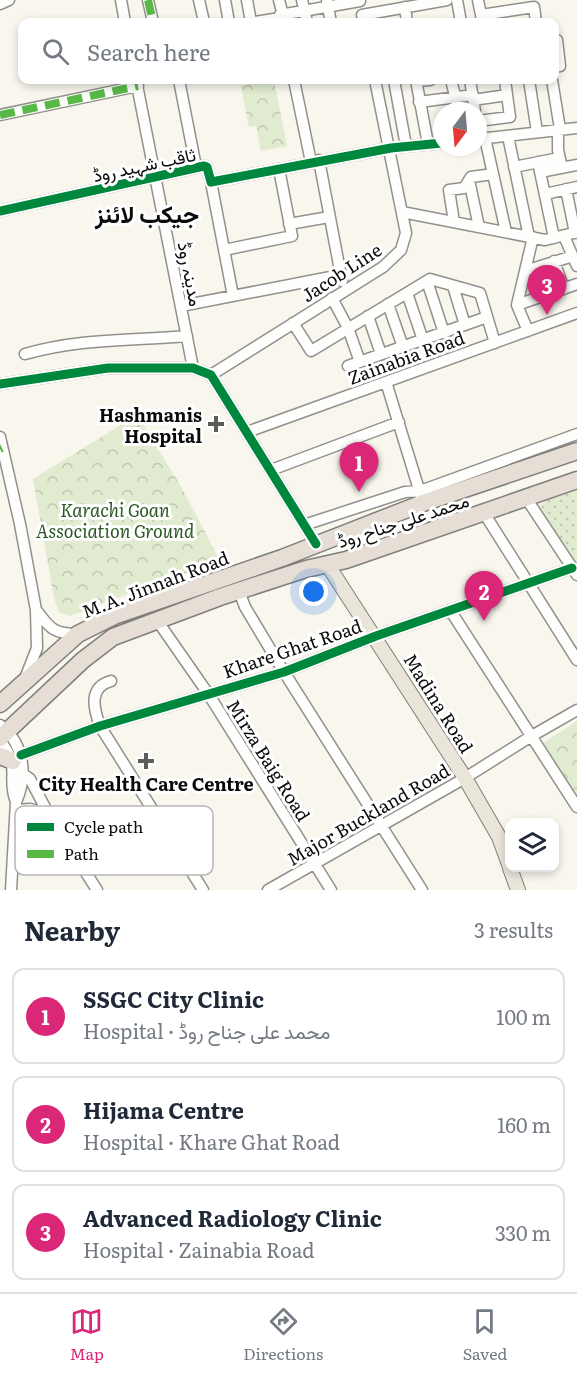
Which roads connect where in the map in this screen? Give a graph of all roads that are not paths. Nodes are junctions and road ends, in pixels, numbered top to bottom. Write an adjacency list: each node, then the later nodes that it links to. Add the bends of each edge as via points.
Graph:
1 (9, 0): 14 (street)
2 (122, 0): 19 (street)
3 (148, 0): 20 (street)
4 (199, 0): 21 (street)
5 (225, 0): 22 (street)
6 (247, 0): 23 (street)
7 (279, 0): 24 (street)
8 (447, 0): 16 (street)
9 (458, 0): 28 (street)
10 (478, 0): 29 (street)
11 (360, 1): 12 (street); 26 (street)
12 (327, 3): 15 (street); 25 (street)
13 (533, 3): 18 (street); 30 (street)
14 (0, 4)
15 (303, 5): 24 (street)
16 (405, 7): 17 (street); 27 (street)
17 (383, 17)
18 (507, 17)
19 (124, 18)
20 (152, 18)
21 (203, 18)
22 (228, 18)
23 (252, 18)
24 (284, 18)
25 (330, 18)
26 (363, 18)
27 (406, 18)
28 (460, 18)
29 (482, 18)
30 (535, 18)
31 (125, 84): 48 (street)
32 (138, 84): 68 (street, مدینہ روڈ)
33 (180, 84): 63 (street)
34 (295, 84): 60 (street)
35 (376, 84): 58 (street, Jacob Line)
36 (395, 84): 57 (street)
37 (417, 84): 45 (street)
38 (452, 84): 44 (street)
39 (471, 84): 47 (street)
40 (506, 84): 43 (street)
41 (530, 84): 52 (street)
42 (553, 84): 51 (street)
43 (507, 95): 47 (street); 49 (street, via 510,117)
44 (455, 97): 45 (street); 46 (street); 47 (street)
45 (420, 102): 55 (street)
46 (456, 102)
47 (474, 102)
48 (0, 115)
49 (487, 120)
50 (577, 128): 51 (street)
51 (559, 130): 52 (street); 61 (street)
52 (537, 132): 54 (street)
53 (487, 136): 54 (street)
54 (508, 136): 64 (street)
55 (428, 144): 56 (street, ثاقب شہید روڈ); 57 (street, ثاقب شہید روڈ)
56 (433, 144)
57 (406, 146): 58 (street, ثاقب شہید روڈ)
58 (391, 148): 60 (street, ثاقب شہید روڈ); 74 (street, Jacob Line)
59 (487, 156): 67 (street)
60 (315, 161): 66 (street, ثاقب شہید روڈ); 75 (street)
61 (561, 163): 62 (street); 65 (street)
62 (577, 165)
63 (196, 167): 68 (street, ثاقب شہید روڈ); 70 (street, ثاقب شہید روڈ, via 207,167)
64 (514, 167): 65 (street); 81 (street)
65 (539, 167): 72 (street)
66 (279, 169): 70 (street, ثاقب شہید روڈ); 77 (street)
67 (493, 174): 69 (street); 79 (street)
68 (155, 176): 73 (street, ثاقب شہید روڈ); 97 (street, مدینہ روڈ)
69 (469, 180): 76 (street, via 464,188 448,190); 78 (street)
70 (211, 182): 82 (street)
71 (571, 188): 72 (street); 80 (street)
72 (545, 194): 80 (street)
73 (0, 212)
74 (402, 212): 76 (street); 91 (street, Jacob Line, via 406,233 401,250 382,267)
75 (329, 217): 77 (street); 86 (street)
76 (454, 222): 78 (street)
77 (289, 224): 82 (street, via 292,236)
78 (478, 227): 79 (street)
79 (506, 232): 81 (street)
80 (568, 235): 81 (street, via 545,240); 84 (street)
81 (531, 237): 85 (street)
82 (224, 250): 93 (street)
83 (554, 261): 84 (street); 85 (street); 90 (street)
84 (575, 261)
85 (525, 271): 96 (street)
86 (341, 275): 91 (street); 93 (street)
87 (427, 281): 89 (street); 92 (street); 105 (street)
88 (577, 284): 90 (street)
89 (453, 286): 100 (street, via 480,293); 102 (street)
90 (564, 289): 96 (street)
91 (344, 290): 94 (street, Jacob Line)
92 (407, 293): 95 (street); 107 (street)
93 (233, 296): 97 (street)
94 (332, 298): 101 (street, Jacob Line); 103 (street)
95 (388, 304): 99 (street); 109 (street)
96 (517, 305): 104 (street)
97 (181, 306): 106 (street, مدینہ روڈ)
98 (577, 314): 104 (street, Zainabia Road)
99 (368, 316): 103 (street); 111 (street)
100 (487, 318): 102 (street); 108 (street)
101 (293, 323): 103 (street, via 311,351); 115 (street, Jacob Line)
102 (465, 325): 105 (street)
103 (348, 328): 112 (street)
104 (528, 331): 108 (street, Zainabia Road)
105 (444, 333): 107 (street)
106 (187, 336): 110 (street, via 94,340); 114 (street, مدینہ روڈ)
107 (423, 340): 109 (street)
108 (495, 343): 116 (street, Zainabia Road)
109 (403, 347): 111 (street)
110 (25, 354)
111 (381, 354): 112 (street)
112 (360, 362): 113 (street)
113 (348, 366)
114 (193, 368): 115 (street); 117 (street, via 108,368)
115 (211, 375): 119 (street)
116 (386, 382): 118 (street); 119 (street, Zainabia Road)
117 (0, 384)
118 (399, 422): 124 (street); 126 (street)
119 (247, 432): 124 (street)
120 (577, 434): 126 (street)
121 (0, 437): 122 (street)
122 (1, 449): 136 (street)
123 (577, 451): 126 (highway, محمد علی جناح روڈ)
124 (271, 470): 129 (street)
125 (577, 480): 127 (highway, محمد علی جناح روڈ)
126 (422, 497): 129 (street, via 405,492); 130 (highway, محمد علی جناح روڈ)
127 (526, 498): 128 (highway, محمد علی جناح روڈ); 132 (street)
128 (484, 513): 131 (highway, محمد علی جناح روڈ); 134 (street)
129 (304, 525): 130 (street)
130 (316, 544): 133 (highway, محمد علی جناح روڈ)
131 (327, 564): 135 (highway, محمد علی جناح روڈ); 140 (main road, Madina Road)
132 (575, 571): 134 (street, Khare Ghat Road)
133 (244, 572): 139 (highway, M.A. Jinnah Road, via 114,616)
134 (528, 584): 137 (street, Khare Ghat Road); 141 (street)
135 (239, 591): 138 (highway, M.A. Jinnah Road); 142 (street)
136 (36, 610): 139 (street, via 54,630); 144 (street, via 36,654)
137 (450, 610): 140 (street, Khare Ghat Road); 150 (street)
138 (158, 619): 145 (street, Mirza Baig Road); 149 (highway, M.A. Jinnah Road, via 102,644)
139 (78, 634): 144 (highway, M.A. Jinnah Road)
140 (376, 636): 142 (street, Khare Ghat Road); 152 (main road, Madina Road)
141 (577, 660)
142 (284, 672): 145 (street, Khare Ghat Road); 158 (street)
143 (111, 681): 148 (street, via 98,688 95,697)
144 (23, 684): 146 (highway, M.A. Jinnah Road)
145 (209, 694): 148 (street, Khare Ghat Road); 160 (street, Mirza Baig Road)
146 (0, 704)
147 (577, 710): 150 (street, Major Buckland Road)
148 (100, 726): 151 (street, Khare Ghat Road); 155 (street)
149 (2, 734): 151 (street)
150 (530, 737): 152 (street, Major Buckland Road); 156 (street)
151 (14, 764): 153 (street); 154 (street, via 30,779)
152 (465, 778): 158 (street, Major Buckland Road); 159 (main road, Madina Road)
153 (16, 806)
154 (44, 806)
155 (150, 806)
156 (577, 807)
157 (15, 823): 164 (street)
158 (382, 825): 160 (street, Major Buckland Road); 169 (street)
159 (505, 853)
160 (314, 864): 167 (street, Major Buckland Road); 168 (street, Mirza Baig Road)
161 (512, 872): 170 (main road, Madina Road)
162 (87, 875): 165 (street)
163 (194, 875): 166 (street)
164 (11, 890)
165 (96, 890)
166 (203, 890)
167 (268, 890)
168 (331, 890)
169 (422, 890)
170 (518, 890)

